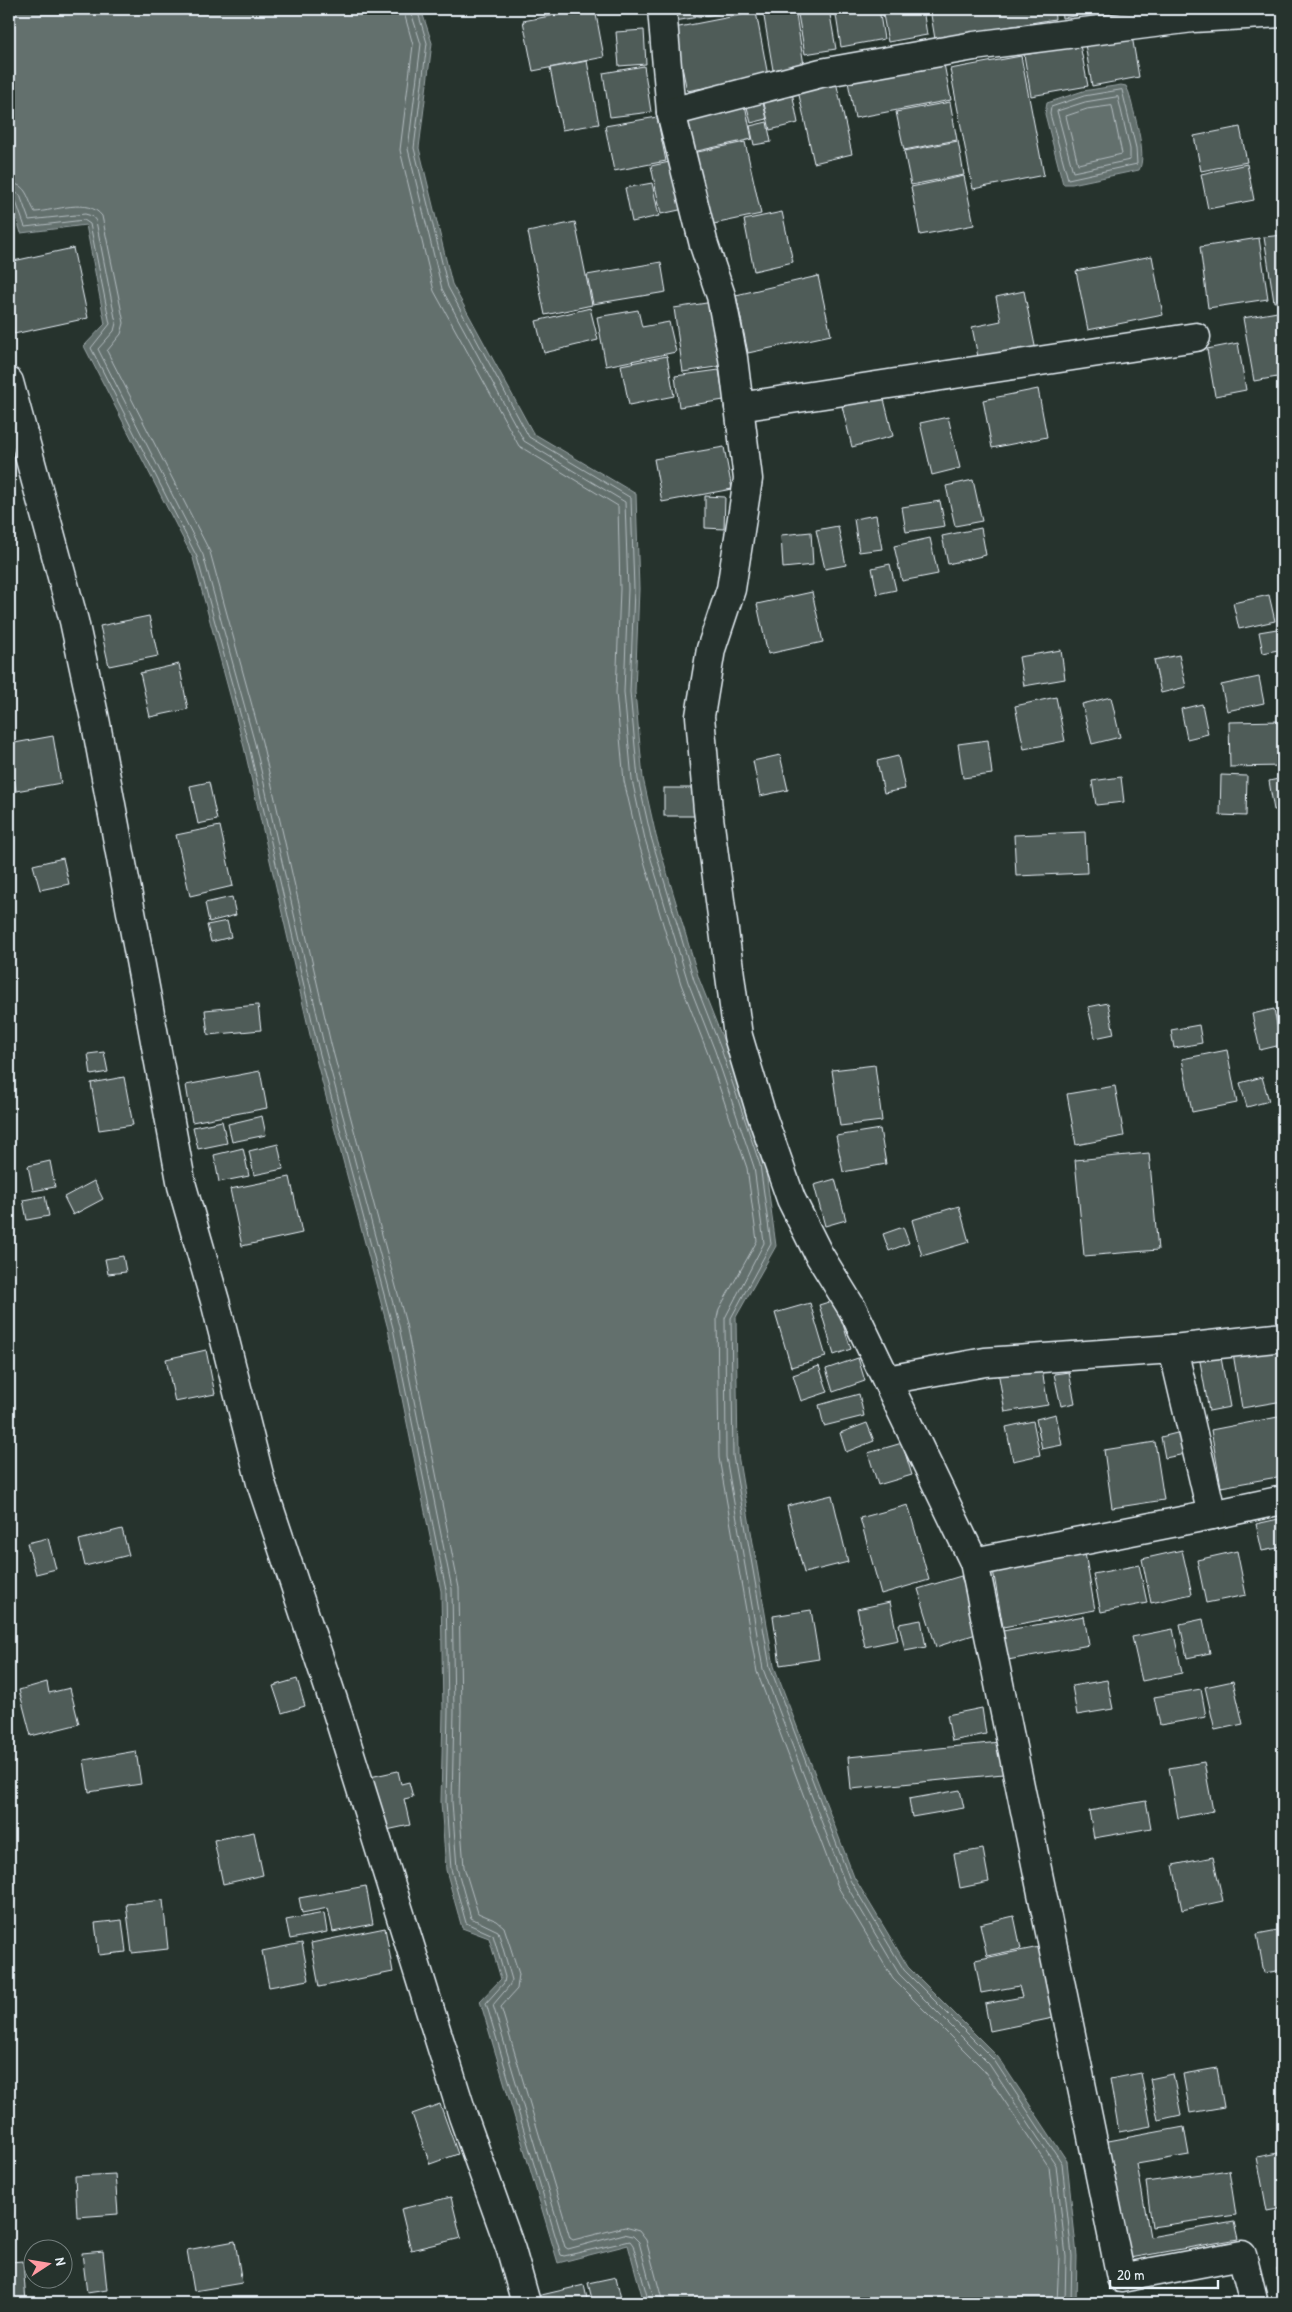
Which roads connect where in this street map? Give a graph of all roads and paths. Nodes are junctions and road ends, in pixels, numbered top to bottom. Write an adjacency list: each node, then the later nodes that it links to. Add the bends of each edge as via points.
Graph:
1 (662, 9): 3 (street)
2 (1283, 13): 3 (street, via 1193,18 974,46 821,73)
3 (671, 112): 6 (street, via 704,245 721,296)
4 (1196, 337): 6 (street)
5 (9, 388): 13 (street, via 74,621 182,1186 215,1300 261,1483)
6 (739, 407): 9 (street, via 748,479 732,589 711,649 700,716 708,810 738,1036 791,1199 818,1253 853,1310)
7 (1283, 1337): 8 (street)
8 (1173, 1349): 9 (street, via 984,1362); 11 (street)
9 (887, 1380): 12 (street)
10 (1283, 1500): 11 (street)
11 (1212, 1516): 12 (street)
12 (974, 1562): 14 (street, via 1121,2278 1242,2255)
13 (526, 2303)
14 (1254, 2303)

